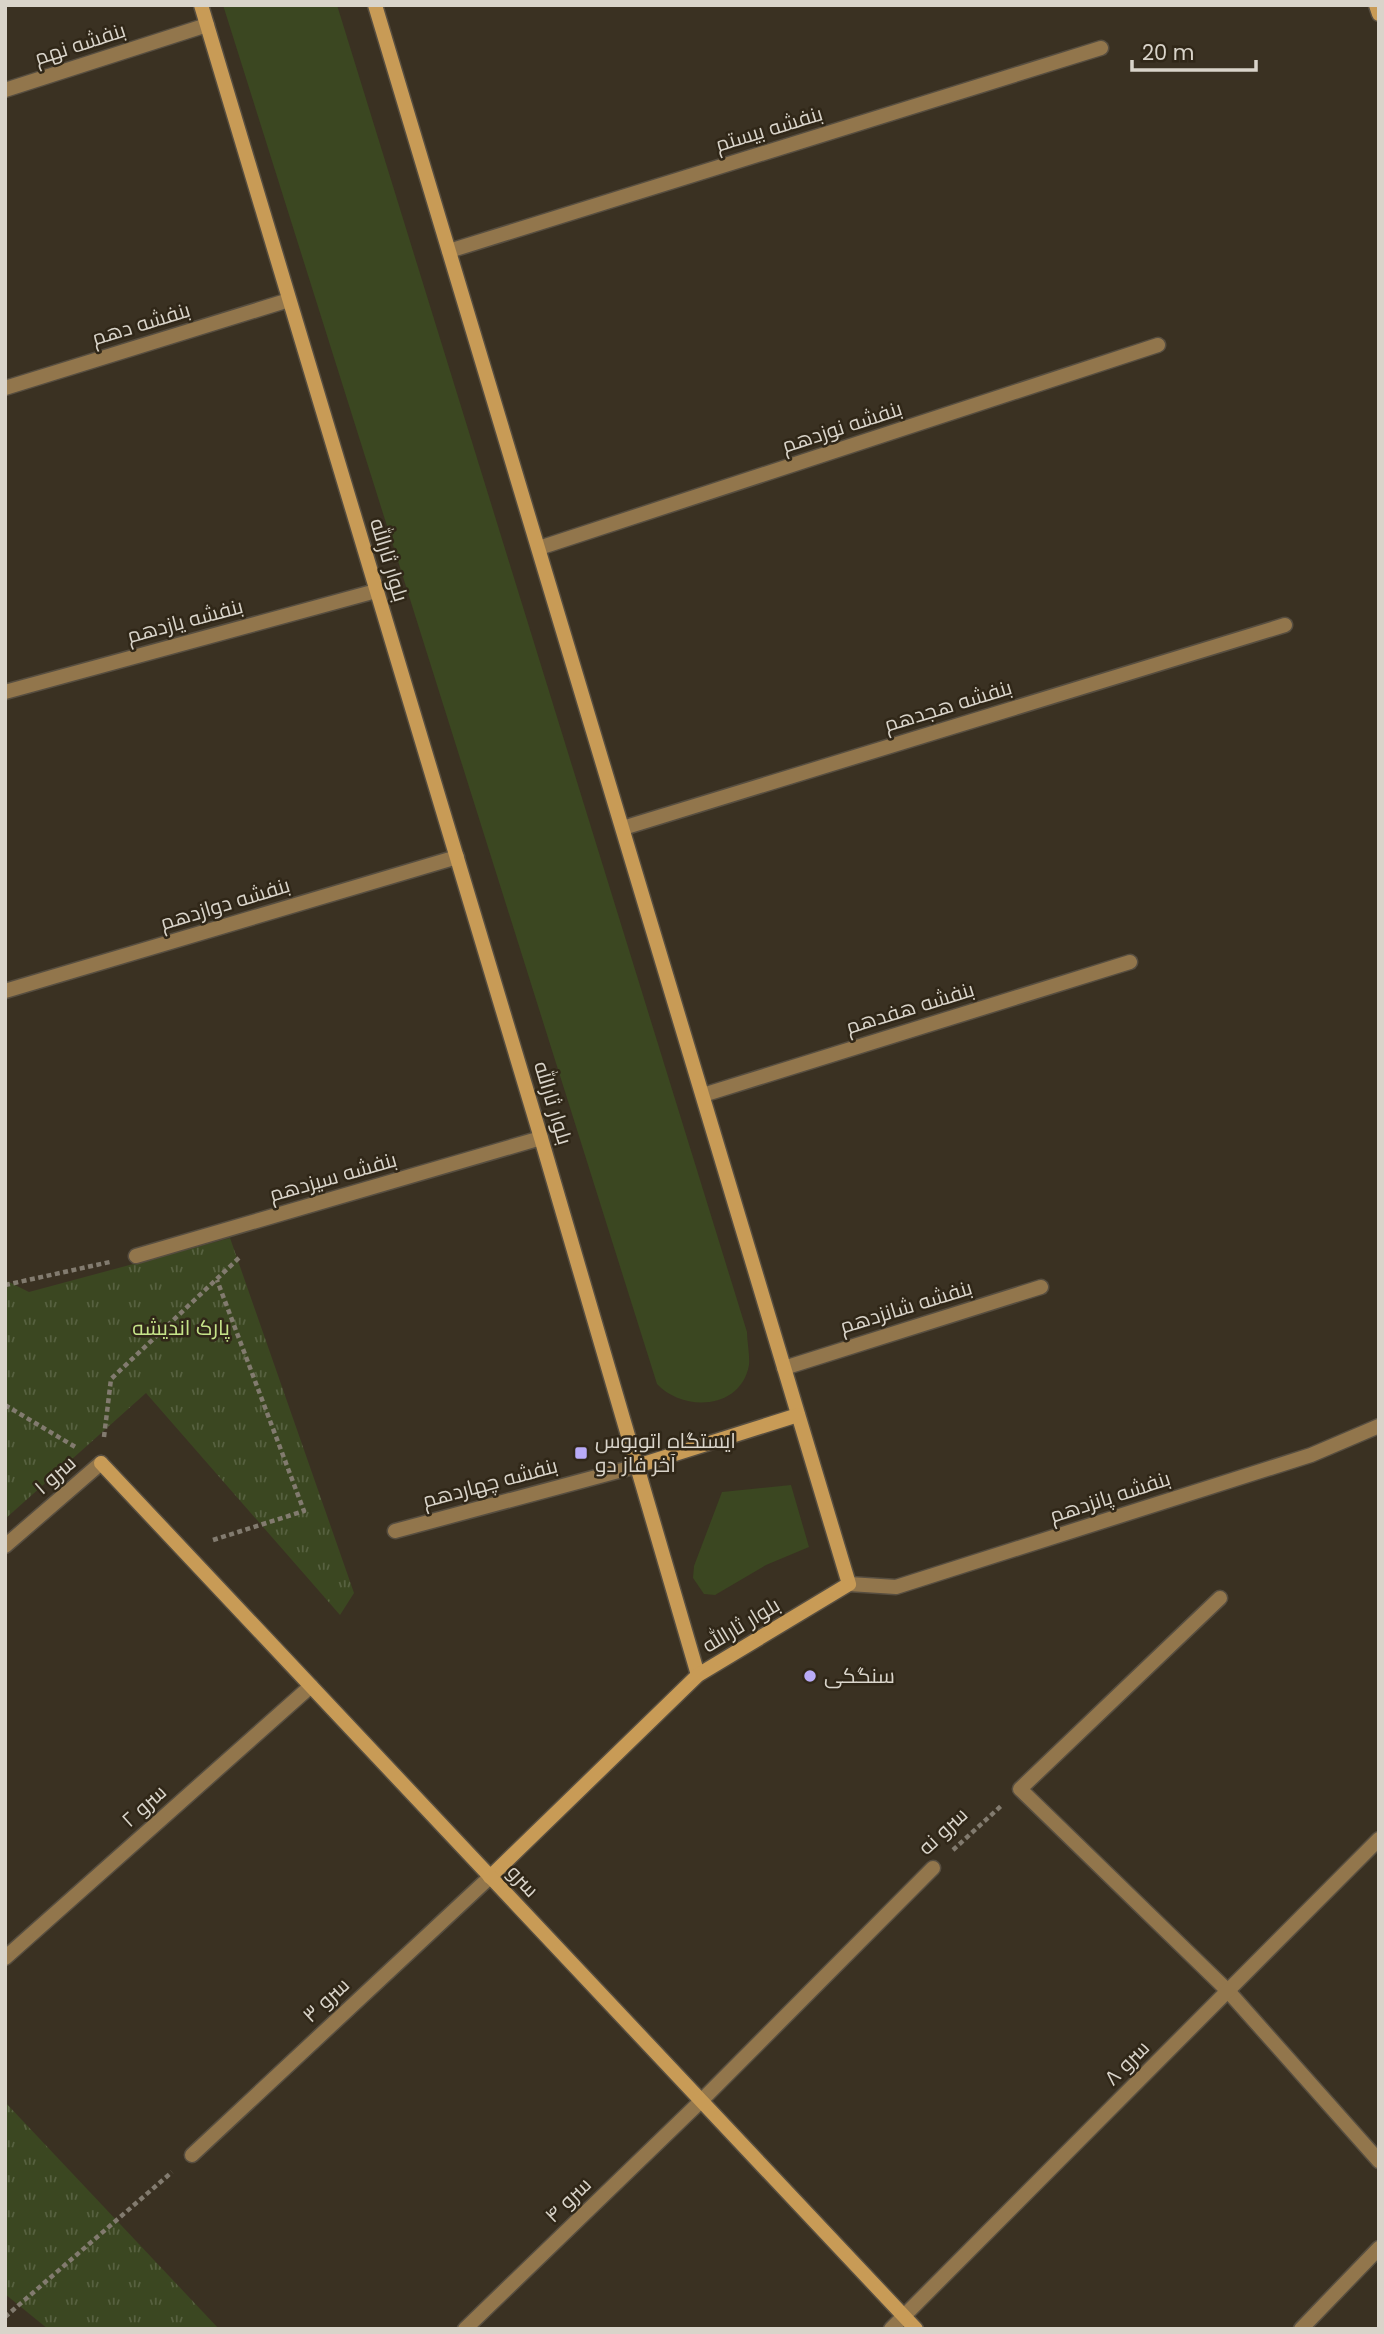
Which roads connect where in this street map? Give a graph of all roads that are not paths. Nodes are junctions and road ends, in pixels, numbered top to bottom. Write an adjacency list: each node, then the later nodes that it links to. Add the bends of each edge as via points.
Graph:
1 (201, 5): 5 (street, بلوار ثارالله)
2 (375, 5): 8 (street)
3 (1376, 5): 4 (street)
4 (1379, 14)
5 (207, 25): 7 (street, بنفشه نهم); 9 (street, بلوار ثارالله)
6 (1101, 48): 8 (street, بنفشه بیستم)
7 (5, 90)
8 (449, 251): 12 (street)
9 (289, 300): 11 (street, بنفشه دهم); 13 (street, بلوار ثارالله)
10 (1158, 345): 12 (street, بنفشه نوزدهم)
11 (5, 388)
12 (538, 548): 16 (street)
13 (376, 590): 15 (street, بنفشه یازدهم); 17 (street, بلوار ثارالله)
14 (1285, 625): 16 (street, بنفشه هجدهم)
15 (5, 692)
16 (622, 828): 20 (street)
17 (457, 858): 19 (street, بنفشه دوازدهم); 21 (street, بلوار ثارالله)
18 (1130, 962): 20 (street, بنفشه هفدهم)
19 (5, 991)
20 (703, 1095): 24 (street)
21 (541, 1138): 22 (street, بنفشه سیزدهم); 28 (street, بلوار ثارالله)
22 (136, 1256)
23 (1041, 1287): 24 (street, بنفشه شانزدهم)
24 (784, 1368): 25 (street)
25 (798, 1415): 28 (street); 31 (street)
26 (1379, 1426): 31 (street, بنفشه پانزدهم, via 1311,1455 896,1587)
27 (101, 1463): 30 (street, سرو ۱); 34 (street, سرو)
28 (637, 1466): 29 (street, بنفشه چهاردهم); 33 (street, بلوار ثارالله)
29 (395, 1531)
30 (5, 1546)
31 (849, 1584): 33 (street, بلوار ثارالله)
32 (1220, 1598): 39 (street, via 1020,1789)
33 (698, 1675): 37 (street)
34 (311, 1686): 37 (street, سرو); 38 (street, سرو ۲)
35 (1379, 1839): 39 (street, سرو ۸)
36 (933, 1868): 40 (street, سرو نه)
37 (490, 1877): 40 (street, سرو); 41 (street, سرو ۳)
38 (5, 1958)
39 (1228, 1991): 42 (street); 44 (street, سرو ۸)
40 (701, 2101): 44 (street, سرو); 45 (street, سرو ۴)
41 (192, 2155)
42 (1379, 2161)
43 (1379, 2248): 48 (street)
44 (904, 2316): 46 (street, سرو ۸); 47 (street, سرو)
45 (465, 2329)
46 (891, 2329)
47 (916, 2329)
48 (1301, 2329)

